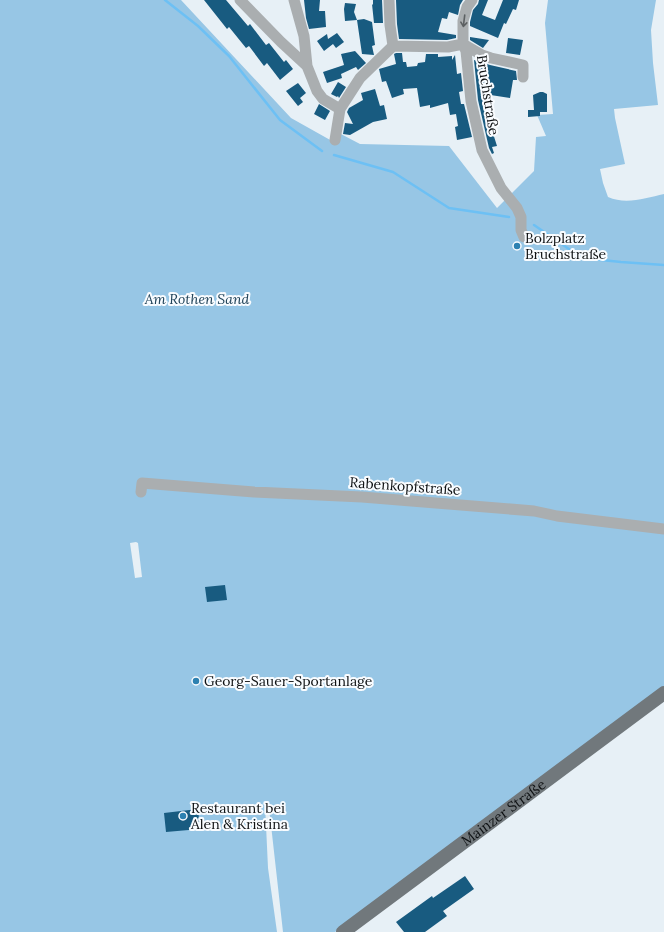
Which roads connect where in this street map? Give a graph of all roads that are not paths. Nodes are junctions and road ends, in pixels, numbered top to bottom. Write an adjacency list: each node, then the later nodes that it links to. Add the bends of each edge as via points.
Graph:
1 (240, 0): 7 (street)
2 (294, 0): 7 (street, via 304,36)
3 (389, 0): 6 (street)
4 (472, 0): 5 (street, Bruchstraße, one-way to 5, via 463,21)
5 (463, 44): 6 (street); 8 (street, Bruchstraße, via 482,55 523,65); 11 (street, Bruchstraße, via 471,101 482,150 500,188 517,208)
6 (393, 46): 9 (street, via 360,78)
7 (307, 66): 9 (street, via 323,99)
8 (523, 77)
9 (340, 109): 10 (street)
10 (335, 140)
11 (524, 237)
12 (142, 488): 13 (street, Rabenkopfstraße, via 362,497 534,510 557,516)
13 (664, 529)
14 (664, 693): 15 (main road, Mainzer Straße)
15 (342, 932)

